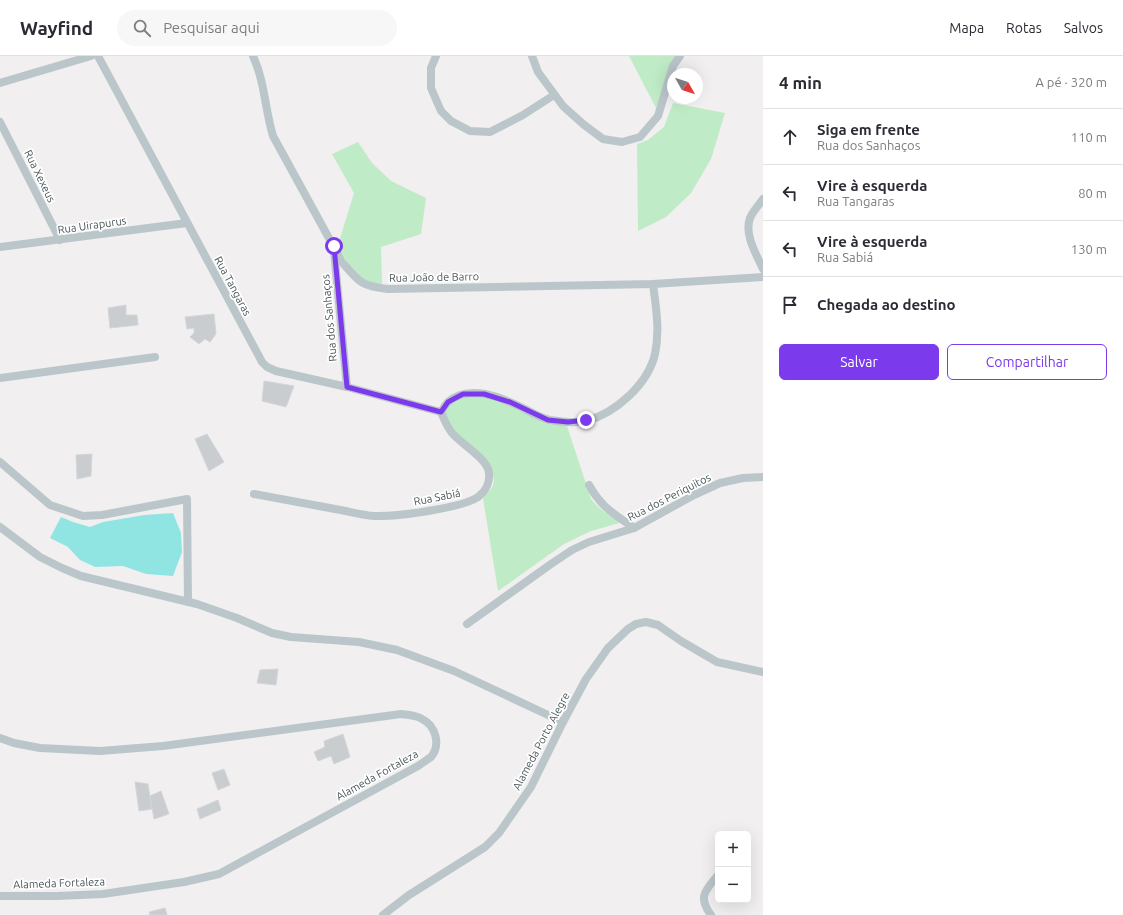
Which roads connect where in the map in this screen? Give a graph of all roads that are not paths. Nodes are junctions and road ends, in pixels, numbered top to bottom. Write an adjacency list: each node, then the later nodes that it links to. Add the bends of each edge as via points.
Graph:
1 (91, 56): 7 (street)
2 (98, 56): 11 (street, Rua Tangaras)
3 (254, 56): 13 (street, Rua João de Barro, via 273,136)
4 (436, 56): 8 (street, via 432,68 431,88 441,111 451,121 470,131 490,132)
5 (532, 56): 8 (street, via 538,72)
6 (680, 56): 8 (street, via 673,66 658,116 640,137 631,140 622,142 603,139 583,124)
7 (0, 83)
8 (554, 95)
9 (0, 122): 12 (street, Rua Xexeus)
10 (763, 199): 15 (street, via 750,219 748,230)
11 (187, 222): 12 (street, Rua Uirapurus); 20 (street, Rua Tangaras, via 262,362 276,371)
12 (60, 240): 14 (street, Rua Uirapurus)
13 (334, 246): 17 (street, Rua João de Barro, via 342,262 356,278 370,287 388,289); 20 (street, Rua dos Sanhaços)
14 (0, 247)
15 (763, 269)
16 (763, 277): 17 (street, Rua João de Barro)
17 (653, 284): 21 (street, via 658,329 655,355 642,381 616,406 586,420 568,422 548,420 510,402 484,394 463,394 448,402)
18 (155, 357): 19 (street)
19 (0, 378)
20 (347, 387): 21 (street, Rua Tangaras)
21 (441, 412): 25 (street, Rua Sabiá, via 452,433 489,471 486,489 471,501 395,516 373,516)
22 (0, 462): 28 (street, via 50,505 83,516 102,515 187,498)
23 (763, 477): 27 (street, Rua dos Periquitos, via 720,483)
24 (589, 485): 27 (street, via 604,506)
25 (254, 494)
26 (0, 527): 28 (street, via 40,557 81,576)
27 (634, 528): 29 (street, Rua dos Periquitos, via 572,550)
28 (188, 602): 31 (street, via 291,637 359,642 397,650 454,670)
29 (467, 624)
30 (763, 672): 31 (street, Alameda Porto Alegre, via 717,662 658,625 646,622 636,624 608,648 586,680)
31 (563, 722): 35 (street, Alameda Porto Alegre, via 531,787 499,833 485,847 409,895)
32 (0, 738): 34 (street, Alameda Fortaleza, via 40,748 100,751 163,746 401,714 427,722 436,735 433,753 418,766 219,874 103,894)
33 (715, 879): 36 (street, via 704,894 705,906)
34 (0, 896)
35 (383, 915)
36 (711, 915)

